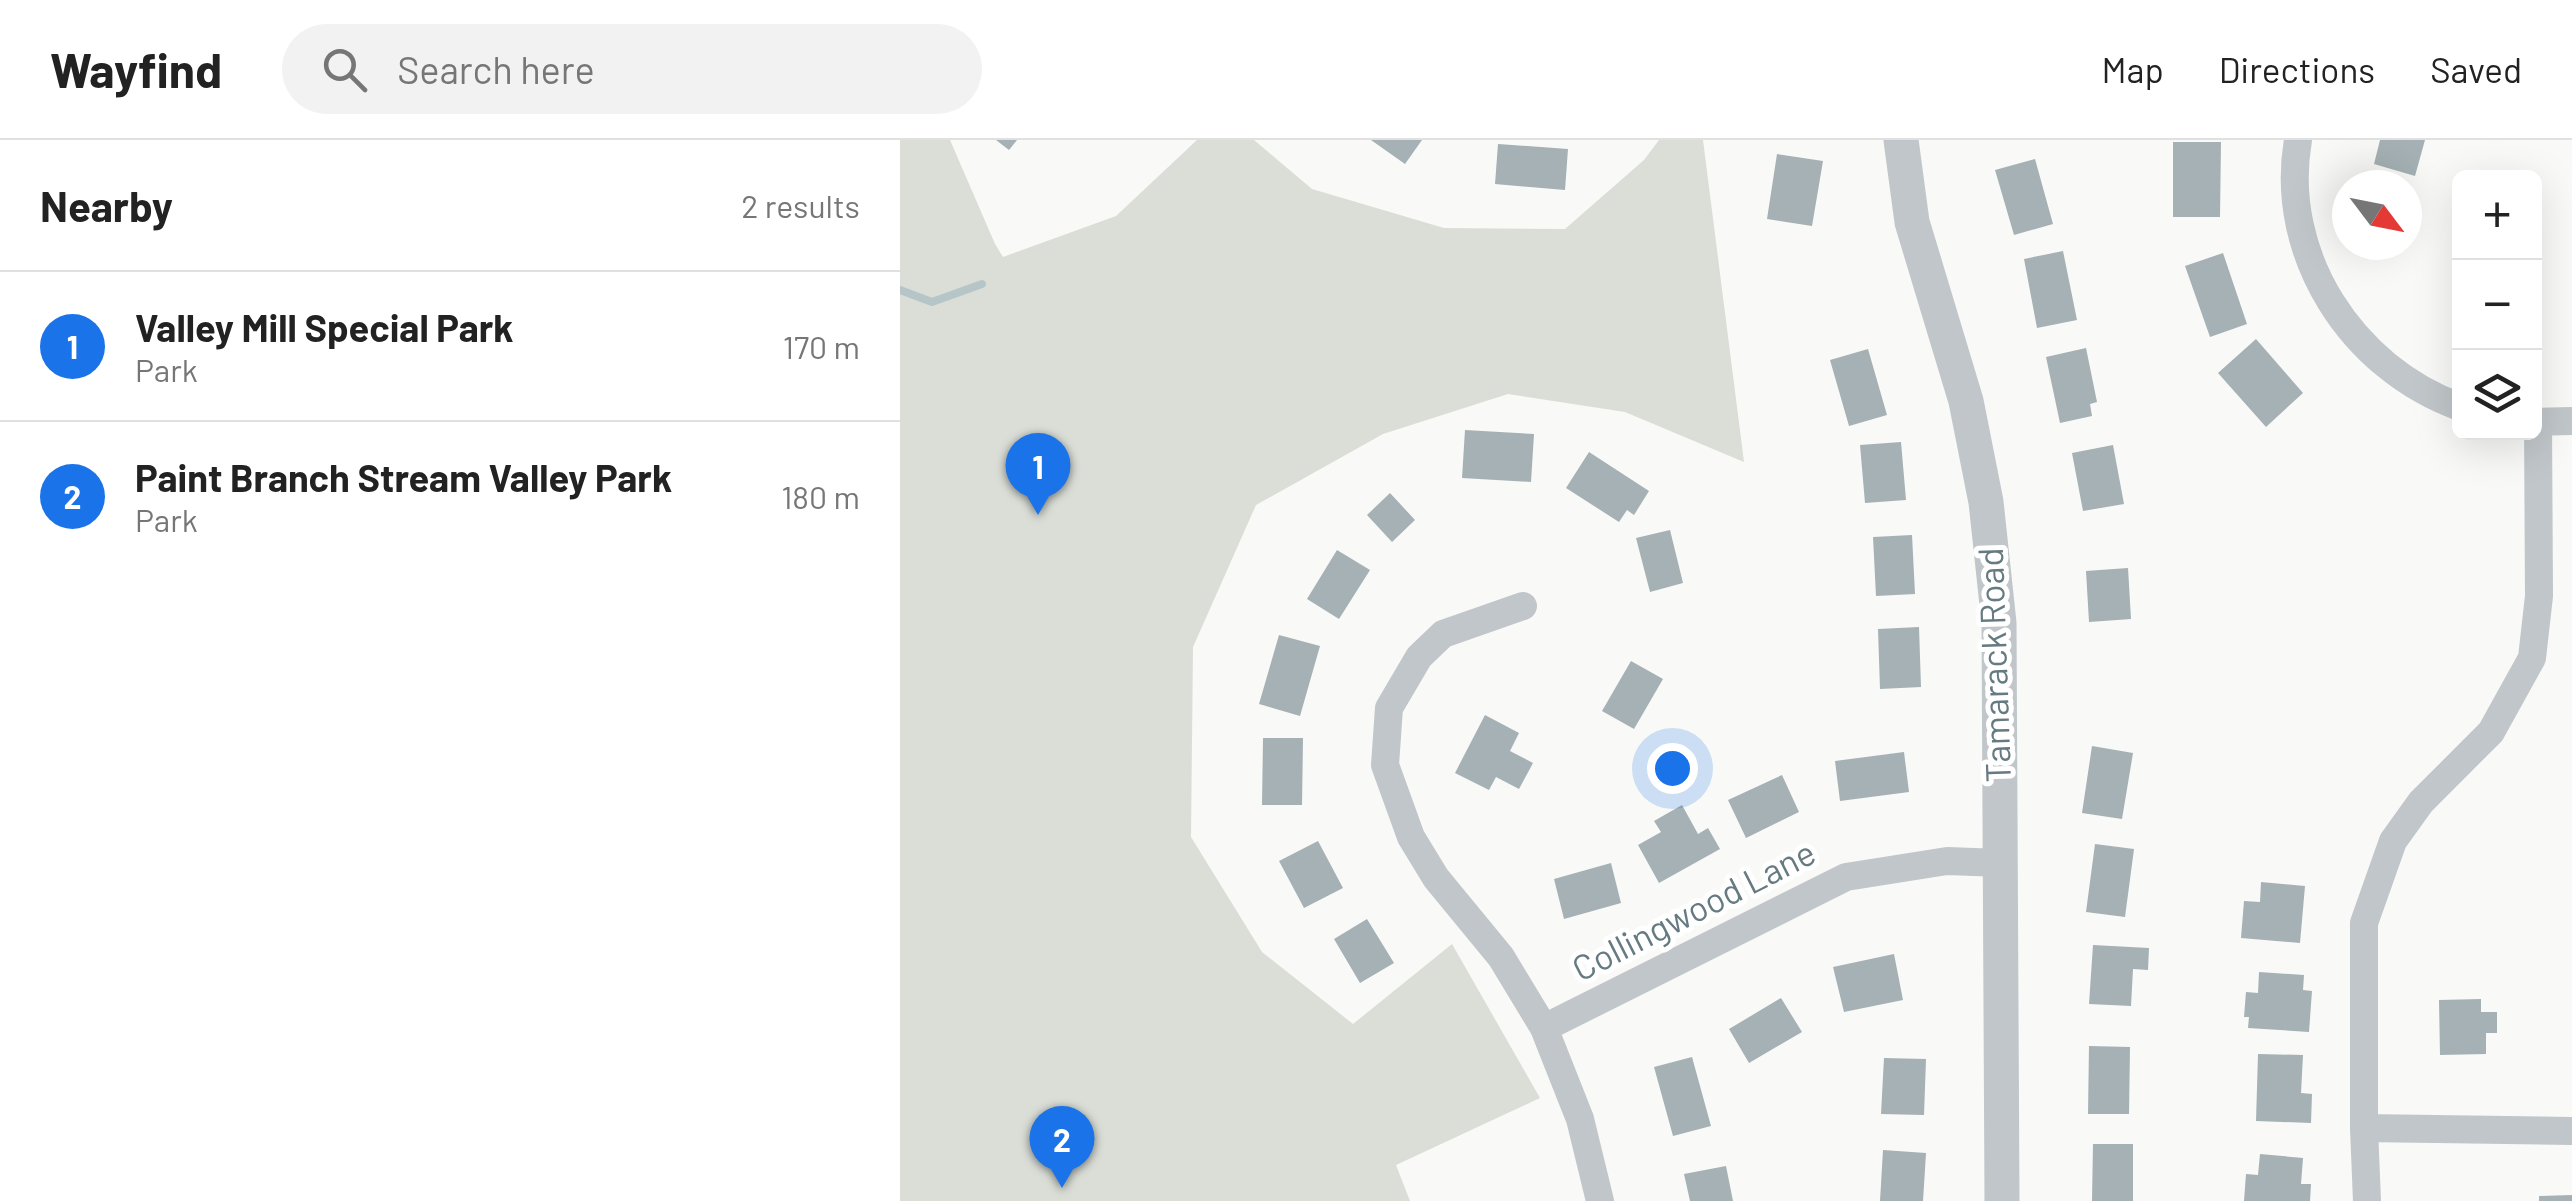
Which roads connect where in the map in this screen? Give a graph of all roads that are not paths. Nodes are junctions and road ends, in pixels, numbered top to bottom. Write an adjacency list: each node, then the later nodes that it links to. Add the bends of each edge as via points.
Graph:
1 (1901, 140): 8 (street, Tamarack Road, via 1912,222 1966,401 1986,502 1999,623)
2 (2298, 140): 3 (street, via 2293,168 2300,232 2324,294 2372,356)
3 (2452, 403)
4 (2572, 420): 5 (street)
5 (2542, 422)
6 (2536, 440): 10 (street, via 2539,596 2532,658 2492,732 2422,802 2394,841 2364,924)
7 (1523, 606): 9 (street, via 1443,634 1419,657 1389,708 1386,765 1411,838 1502,957)
8 (2000, 863): 9 (street, Collingwood Lane, via 1947,861 1846,877); 13 (street, Tamarack Road)
9 (1544, 1028): 12 (street, via 1580,1119)
10 (2364, 1128): 11 (street); 14 (street)
11 (2572, 1131)
12 (1600, 1201)
13 (2002, 1201)
14 (2367, 1201)

